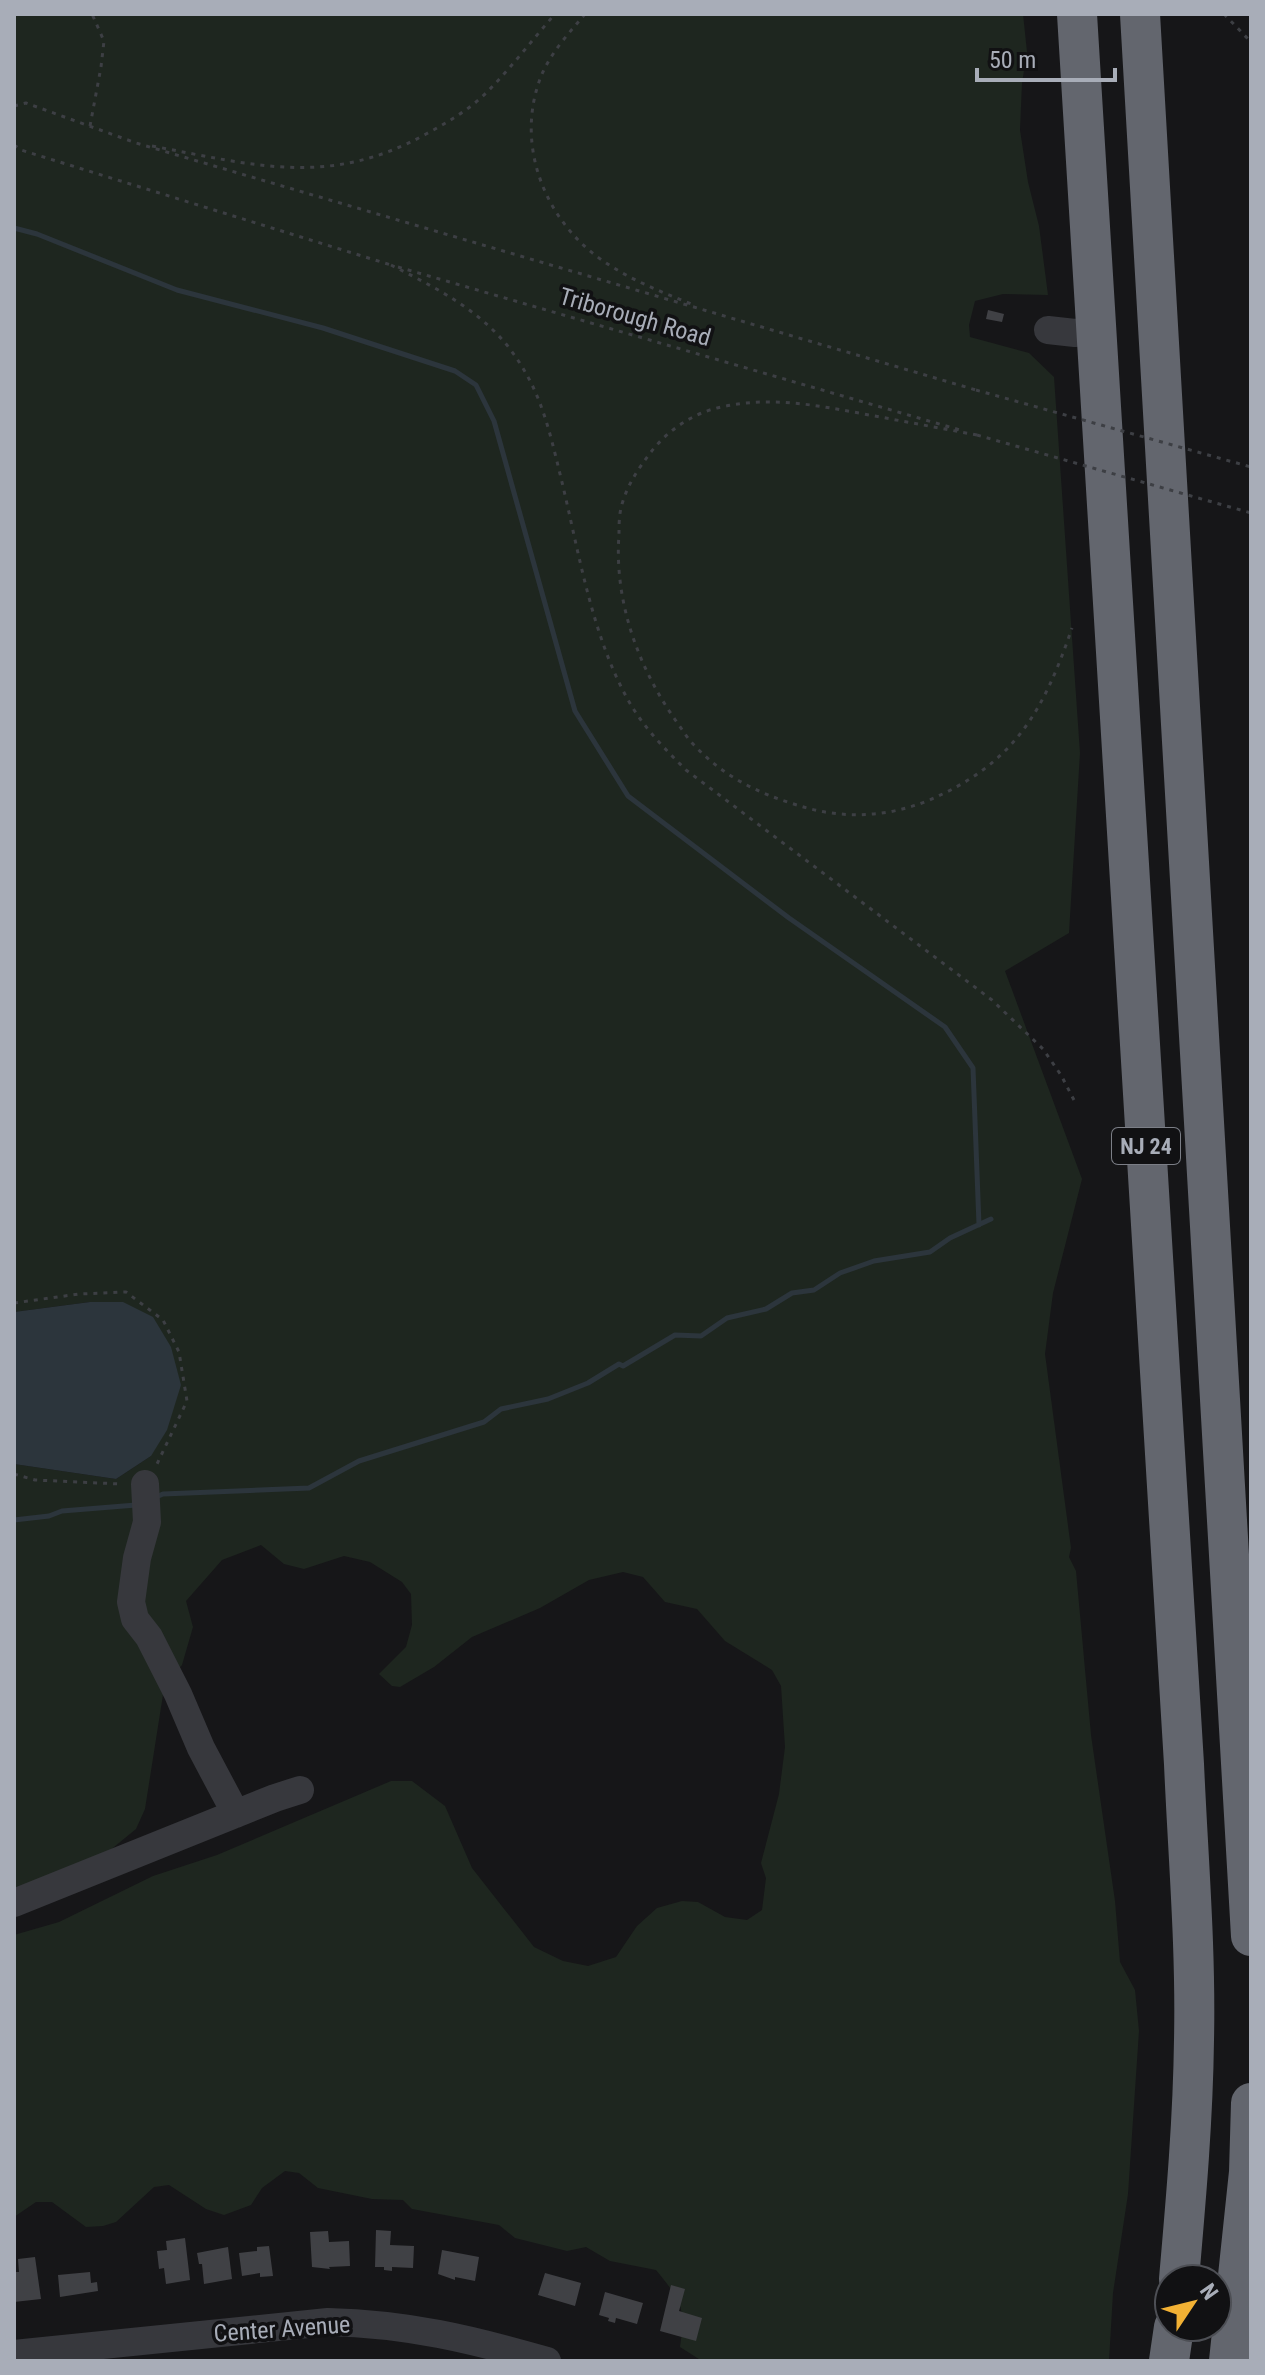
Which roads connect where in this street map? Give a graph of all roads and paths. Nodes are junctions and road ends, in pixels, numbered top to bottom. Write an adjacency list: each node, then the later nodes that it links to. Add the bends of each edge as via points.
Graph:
1 (92, 14): 9 (path, via 104,41)
2 (555, 14): 10 (path, via 470,107 416,140 373,158 291,169)
3 (585, 14): 13 (path, via 542,74 533,109 531,148 541,187 560,220 594,254 637,282)
4 (1077, 14): 15 (highway, NJ 24)
5 (1140, 14): 27 (highway, NJ 24)
6 (1224, 14): 7 (path)
7 (1251, 42)
8 (14, 106): 9 (path, Triborough Road, via 26,103)
9 (90, 126): 10 (path, Triborough Road)
10 (136, 143): 13 (path, Triborough Road)
11 (14, 145): 12 (path, Triborough Road)
12 (391, 265): 16 (path, Triborough Road); 20 (path, via 447,294 478,318 508,346 531,379 545,412 597,621 631,705 654,737 686,770 992,1000 1043,1049)
13 (712, 312): 17 (path, Triborough Road, bridge)
14 (1048, 330): 15 (street)
15 (1096, 331): 29 (highway, NJ 24, via 1191,1905 1194,2038)
16 (977, 435): 18 (path, Triborough Road, bridge); 19 (path, via 796,402 759,401 718,408 684,422 659,442 634,474 625,496 617,551 632,634 660,699 692,744 725,774 767,796 820,813 884,813 964,784 1012,745 1056,676)
17 (1251, 467)
18 (1251, 513)
19 (1072, 628)
20 (1076, 1104)
21 (14, 1303): 23 (path, via 126,1292 163,1320 179,1352 187,1401)
22 (14, 1474): 23 (path)
23 (146, 1496): 25 (street, via 147,1522 131,1602 135,1619 155,1648)
24 (300, 1790): 25 (street)
25 (236, 1814): 26 (street)
26 (14, 1903)
27 (1251, 1936)
28 (1251, 2103): 33 (highway)
29 (1181, 2263)
30 (486, 2353): 31 (street, Center Avenue, via 416,2328 328,2322); 32 (street, Center Avenue)
31 (14, 2354)
32 (547, 2361)
33 (1229, 2361)

